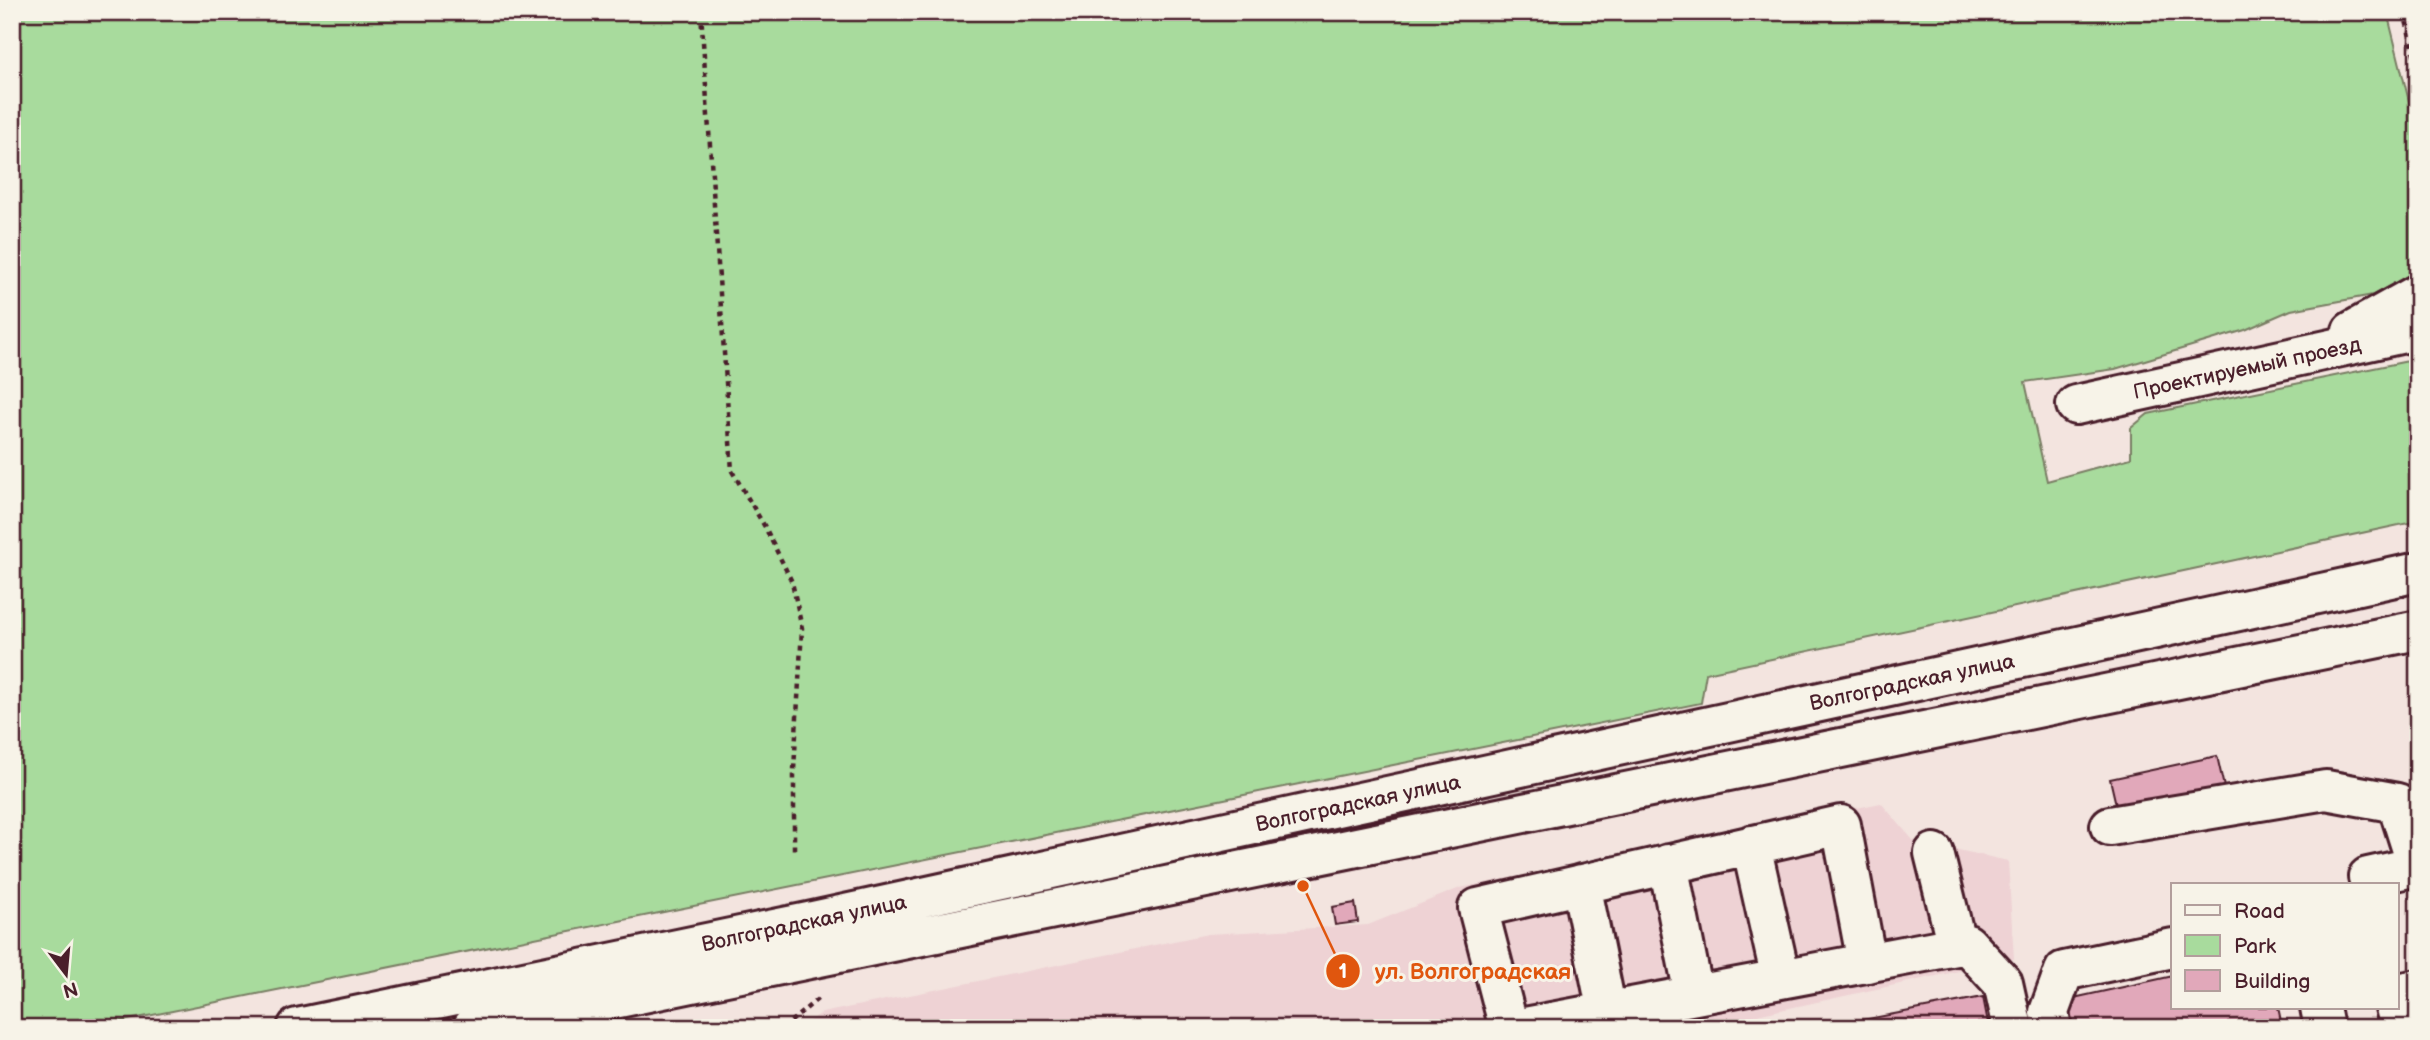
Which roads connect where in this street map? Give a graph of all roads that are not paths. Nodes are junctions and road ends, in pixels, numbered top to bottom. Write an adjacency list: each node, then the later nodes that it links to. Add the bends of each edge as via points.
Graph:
1 (2418, 294): 3 (main road)
2 (2418, 330): 3 (main road, Проектируемый проезд)
3 (2304, 355): 4 (main road, Проектируемый проезд)
4 (2076, 404)
5 (2418, 572): 23 (main road, Волгоградская улица, via 808,922)
6 (2418, 630): 24 (main road, Волгоградская улица)
7 (2110, 826): 11 (main road, via 2326,790 2396,803)
8 (1751, 845): 10 (main road); 16 (main road, via 1841,825); 17 (main road)
9 (1934, 853): 14 (main road)
10 (1668, 864): 13 (main road); 20 (main road)
11 (2418, 866): 12 (main road, via 2368,877)
12 (2370, 883)
13 (1581, 884): 22 (main road); 25 (main road, via 1478,908)
14 (1957, 946): 16 (main road); 27 (main road, via 1967,944 2003,983)
15 (2171, 947): 28 (main road, via 2064,971 2049,1012)
16 (1867, 963): 17 (main road)
17 (1781, 979): 20 (main road)
18 (2418, 989): 19 (main road)
19 (2398, 993)
20 (1695, 995): 22 (main road)
21 (2395, 1009): 29 (main road)
22 (1606, 1012): 26 (main road)
23 (297, 1028)
24 (472, 1028)
25 (1509, 1028)
26 (1520, 1028)
27 (2013, 1028)
28 (2052, 1028)
29 (2400, 1028)

